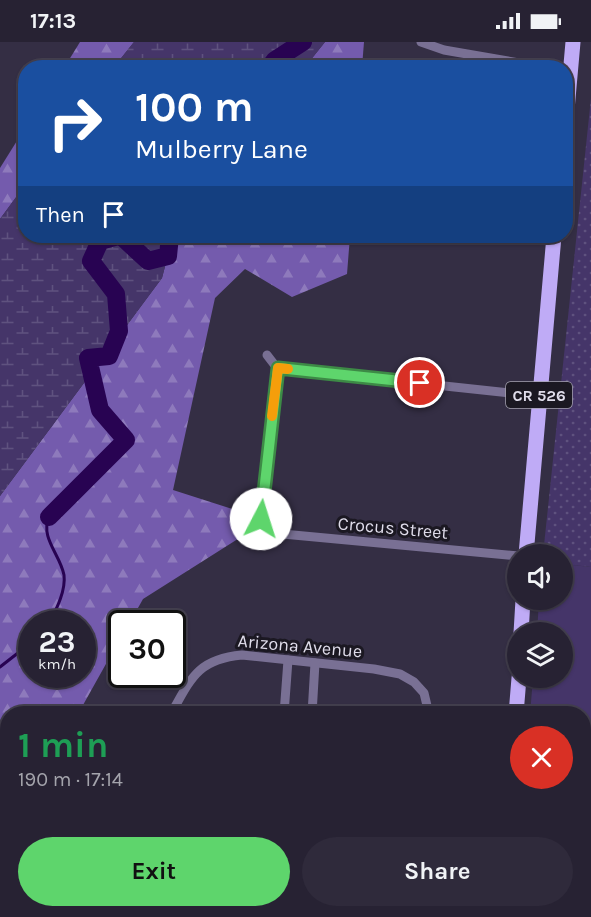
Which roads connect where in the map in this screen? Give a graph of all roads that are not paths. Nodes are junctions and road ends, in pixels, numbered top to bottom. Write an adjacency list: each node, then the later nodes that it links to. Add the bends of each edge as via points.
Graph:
1 (421, 42): 4 (street)
2 (460, 42): 4 (street)
3 (573, 42): 6 (main road)
4 (455, 52): 5 (street)
5 (502, 60)
6 (570, 60)
7 (553, 243): 10 (main road, CR 526)
8 (267, 355): 9 (street)
9 (278, 368): 10 (street); 12 (street, Crocus Street, via 261,507 266,529 272,533 361,543)
10 (539, 396): 11 (main road, CR 526)
11 (527, 544)
12 (507, 555)
13 (288, 660): 14 (street, Arizona Avenue); 16 (street, Arizona Avenue, via 223,657 191,678); 17 (street)
14 (315, 663): 18 (street); 19 (street, Arizona Avenue, via 400,674 424,693)
15 (518, 688): 20 (main road)
16 (175, 706)
17 (285, 706)
18 (312, 706)
19 (427, 706)
20 (517, 706)

